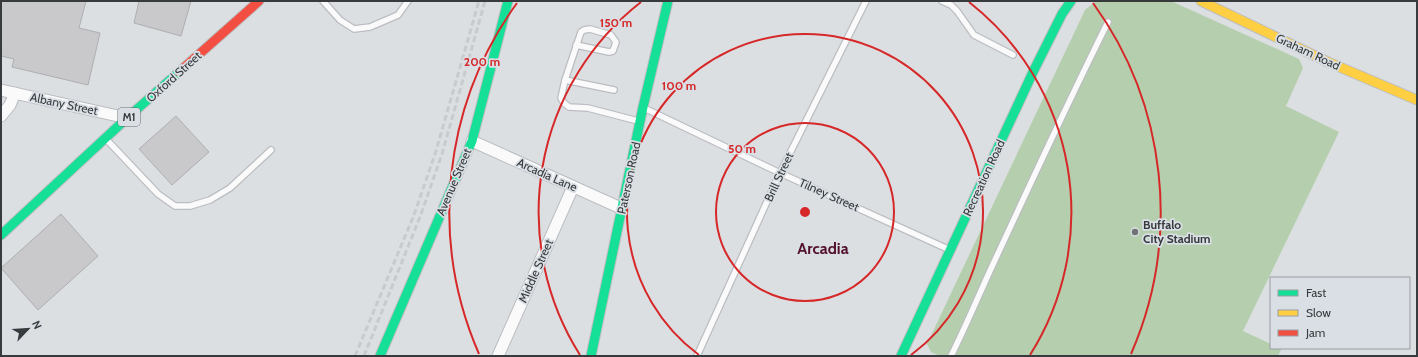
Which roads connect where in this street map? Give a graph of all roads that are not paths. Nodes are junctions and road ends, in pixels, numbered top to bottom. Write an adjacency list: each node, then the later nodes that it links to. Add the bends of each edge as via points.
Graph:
1 (324, 1): 2 (lane, via 340,20 354,30 370,27 398,15)
2 (408, 1)
3 (508, 1): 23 (street, Avenue Street)
4 (668, 1): 18 (street, Paterson Road)
5 (866, 1): 25 (lane, Brill Street)
6 (942, 1): 12 (lane, via 957,11 974,35)
7 (1071, 1): 29 (street, Recreation Road, via 1034,70)
8 (1201, 1): 17 (street, Graham Road, via 1328,62)
9 (256, 2): 20 (street, Oxford Street / M1)
10 (1108, 22): 35 (lane)
11 (576, 45): 11 (lane, via 581,32 590,29 611,35 616,42 611,52); 13 (lane)
12 (1013, 55)
13 (565, 80): 15 (lane); 21 (lane, via 561,98 569,107 588,108)
14 (1, 90): 16 (street, Albany Street)
15 (614, 90)
16 (15, 93): 19 (street); 20 (street, Albany Street)
17 (1417, 100)
18 (643, 107): 21 (street, Paterson Road); 25 (lane, Tilney Street)
19 (1, 116)
20 (127, 118): 22 (street, Oxford Street / M1)
21 (640, 122): 27 (street, Paterson Road)
22 (106, 138): 24 (lane, via 158,194 175,206 190,206 210,200 230,188); 28 (street, Oxford Street / M1)
23 (472, 141): 26 (street, Arcadia Lane); 30 (street, Avenue Street)
24 (271, 150)
25 (780, 173): 29 (lane, Tilney Street); 33 (lane, Brill Street)
26 (573, 187): 27 (street, Arcadia Lane); 31 (street, Middle Street)
27 (623, 209): 32 (street, Paterson Road)
28 (1, 235)
29 (951, 250): 34 (street, Recreation Road)
30 (380, 356)
31 (498, 356)
32 (591, 356)
33 (697, 356)
34 (901, 356)
35 (951, 356)

